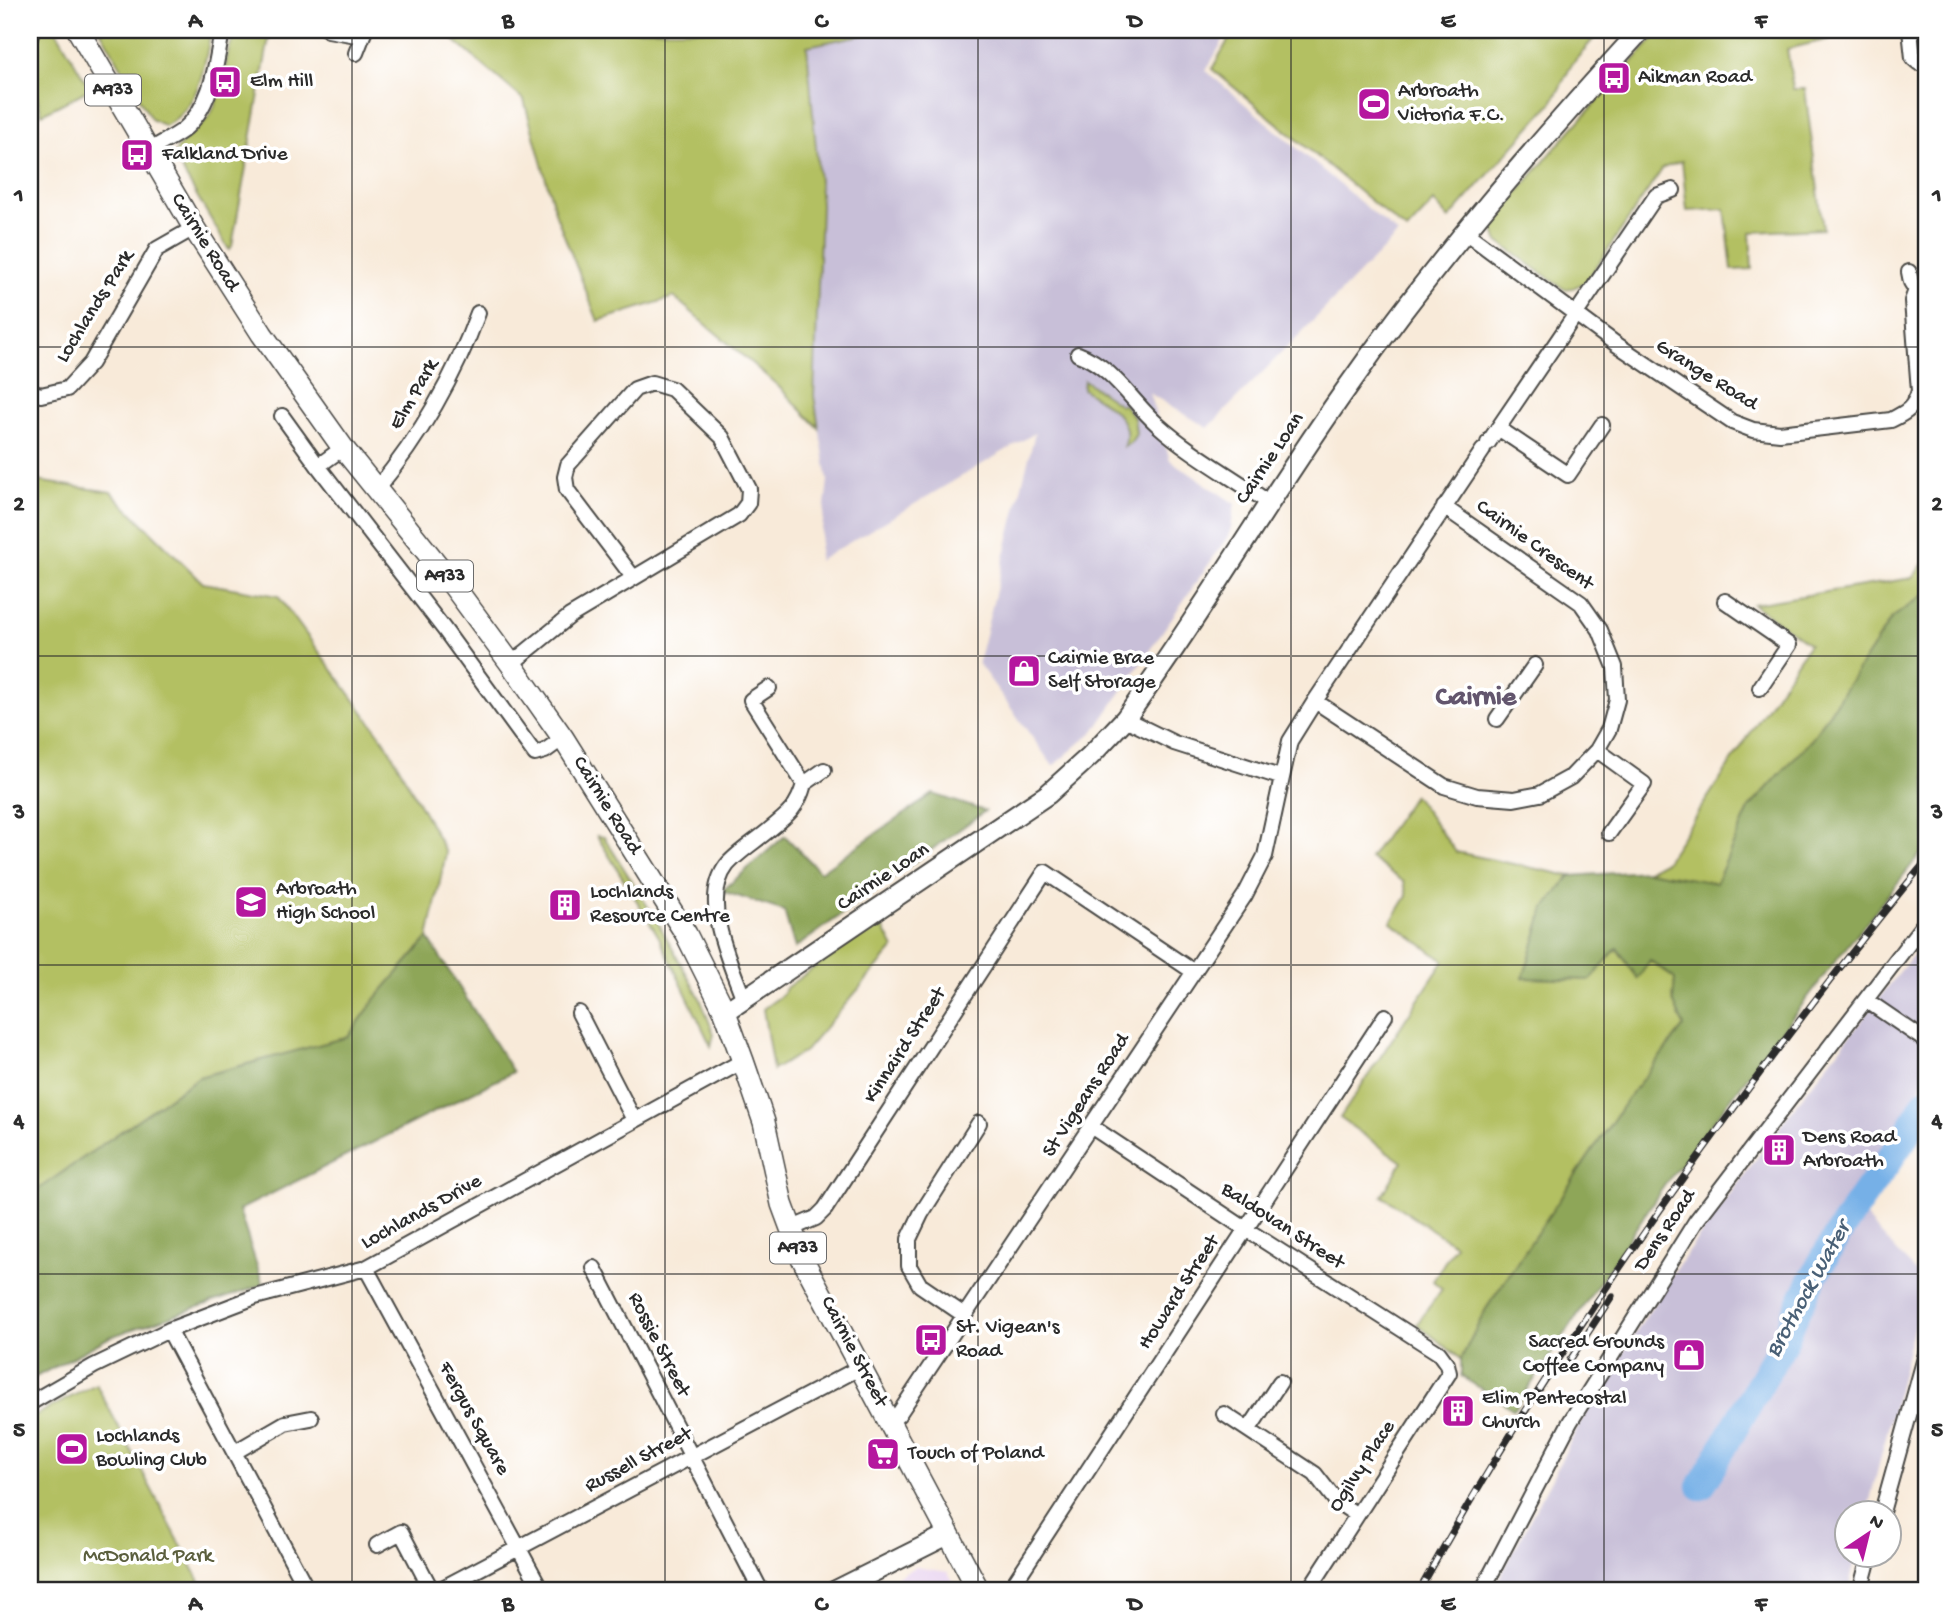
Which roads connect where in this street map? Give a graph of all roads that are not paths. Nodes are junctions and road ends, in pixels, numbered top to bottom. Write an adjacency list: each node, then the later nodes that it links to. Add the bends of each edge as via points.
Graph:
1 (32, 30): 8 (street)
2 (78, 30): 11 (main road, Cairnie Road / A933)
3 (222, 30): 11 (street, via 214,75 197,115)
4 (328, 30): 7 (street)
5 (1641, 30): 14 (street, Cairnie Loan)
6 (1910, 30): 10 (street, via 1913,58)
7 (364, 33): 9 (street)
8 (30, 38)
9 (356, 53)
10 (1926, 62)
11 (149, 151): 13 (main road, Cairnie Road / A933)
12 (1673, 190): 18 (street, via 1656,196)
13 (194, 228): 20 (street, Lochlands Park, via 156,249 91,363 67,389 41,395); 24 (main road, Cairnie Road / A933)
14 (1465, 232): 18 (street, Grange Road); 27 (street, Cairnie Loan, via 1349,384)
15 (1909, 272): 16 (street, via 1911,282)
16 (1921, 287): 18 (street, Grange Road, via 1912,300 1919,391 1908,412 1891,420 1780,433 1732,422)
17 (478, 313): 26 (street, Elm Park, via 463,352 403,457)
18 (1576, 314): 23 (street)
19 (1078, 354): 27 (street, via 1107,370 1159,426)
20 (30, 392)
21 (282, 416): 25 (street, Cairnie Road)
22 (1602, 425): 23 (street, via 1568,475)
23 (1498, 428): 28 (street)
24 (342, 448): 25 (street); 26 (main road, Cairnie Road / A933)
25 (318, 466): 38 (street, Cairnie Road, via 535,754)
26 (376, 490): 31 (main road, Cairnie Road / A933)
27 (1269, 503): 36 (street, Cairnie Loan)
28 (1444, 507): 35 (street); 39 (street, Cairnie Crescent, via 1581,603 1600,630 1615,667 1617,700)
29 (633, 577): 29 (street, via 739,515 748,503 749,489 722,437 672,389 652,383 635,389 568,465 565,477 567,490); 31 (street, via 570,616)
30 (1725, 601): 34 (street, via 1788,645)
31 (511, 664): 38 (main road, Cairnie Road / A933)
32 (1535, 665): 37 (street)
33 (769, 688): 42 (street, via 751,701)
34 (1760, 688)
35 (1315, 701): 39 (street, Cairnie Crescent, via 1444,786 1477,796 1514,799 1540,794 1571,777); 41 (street, via 1290,741)
36 (1125, 719): 41 (street, via 1174,743); 46 (street, Cairnie Loan, via 1048,794)
37 (1497, 719)
38 (563, 738): 48 (main road, Cairnie Road / A933, via 686,934)
39 (1597, 750): 43 (street, via 1644,784)
40 (824, 770): 42 (street)
41 (1280, 777): 45 (street, St Vigeans Road, via 1265,856)
42 (804, 783): 46 (street, via 799,803 727,865 717,888 718,925)
43 (1609, 833)
44 (1926, 922): 47 (street, Dens Road)
45 (1194, 972): 55 (street, St Vigeans Road); 56 (street, Kinnaird Street, via 1045,872 825,1209)
46 (744, 1000): 48 (street, Cairnie Loan)
47 (1866, 1000): 51 (street); 87 (street, Dens Road, via 1689,1231 1570,1423)
48 (725, 1012): 52 (main road, Cairnie Road / A933)
49 (579, 1013): 53 (street)
50 (1385, 1016): 57 (street, Howard Street)
51 (1923, 1039)
52 (744, 1061): 53 (street, Lochlands Drive); 56 (main road, Cairnie Street / A933)
53 (634, 1120): 58 (street, Lochlands Drive)
54 (979, 1123): 60 (street, via 909,1239 909,1266 920,1285)
55 (1092, 1127): 57 (street, Baldovan Street); 60 (street, St Vigeans Road)
56 (790, 1229): 64 (main road, Cairnie Street / A933)
57 (1247, 1230): 63 (street, Baldovan Street, via 1439,1353); 85 (street, Howard Street)
58 (366, 1268): 61 (street, Lochlands Drive, via 255,1297); 77 (street, Fergus Square)
59 (594, 1268): 72 (street, Rossie Street)
60 (964, 1315): 69 (street, St Vigeans Road)
61 (169, 1330): 66 (street, Lochlands Drive); 71 (street)
62 (1926, 1354): 73 (street)
63 (1447, 1364): 74 (street, Ogilvy Place, via 1449,1373)
64 (861, 1367): 69 (main road, Cairnie Street / A933); 72 (street, Russell Street)
65 (1280, 1382): 70 (street)
66 (30, 1403)
67 (1224, 1414): 70 (street)
68 (311, 1418): 71 (street, via 285,1423)
69 (891, 1421): 75 (main road, Cairnie Street / A933)
70 (1249, 1429): 74 (street, via 1315,1474 1336,1501)
71 (235, 1452): 79 (street)
72 (692, 1457): 77 (street, Russell Street); 82 (street, Rossie Street)
73 (1886, 1498)
74 (1357, 1515): 86 (street, Ogilvy Place)
75 (949, 1534): 83 (street); 84 (main road, Cairnie Street / A933)
76 (377, 1545): 80 (street, Russell Street, via 401,1532)
77 (519, 1548): 80 (street, Russell Street); 81 (street, Fergus Square)
78 (1866, 1568): 88 (street)
79 (308, 1591)
80 (435, 1591)
81 (542, 1591)
82 (761, 1591)
83 (835, 1591)
84 (979, 1591)
85 (1009, 1591)
86 (1308, 1591)
87 (1482, 1591)
88 (1860, 1591)

